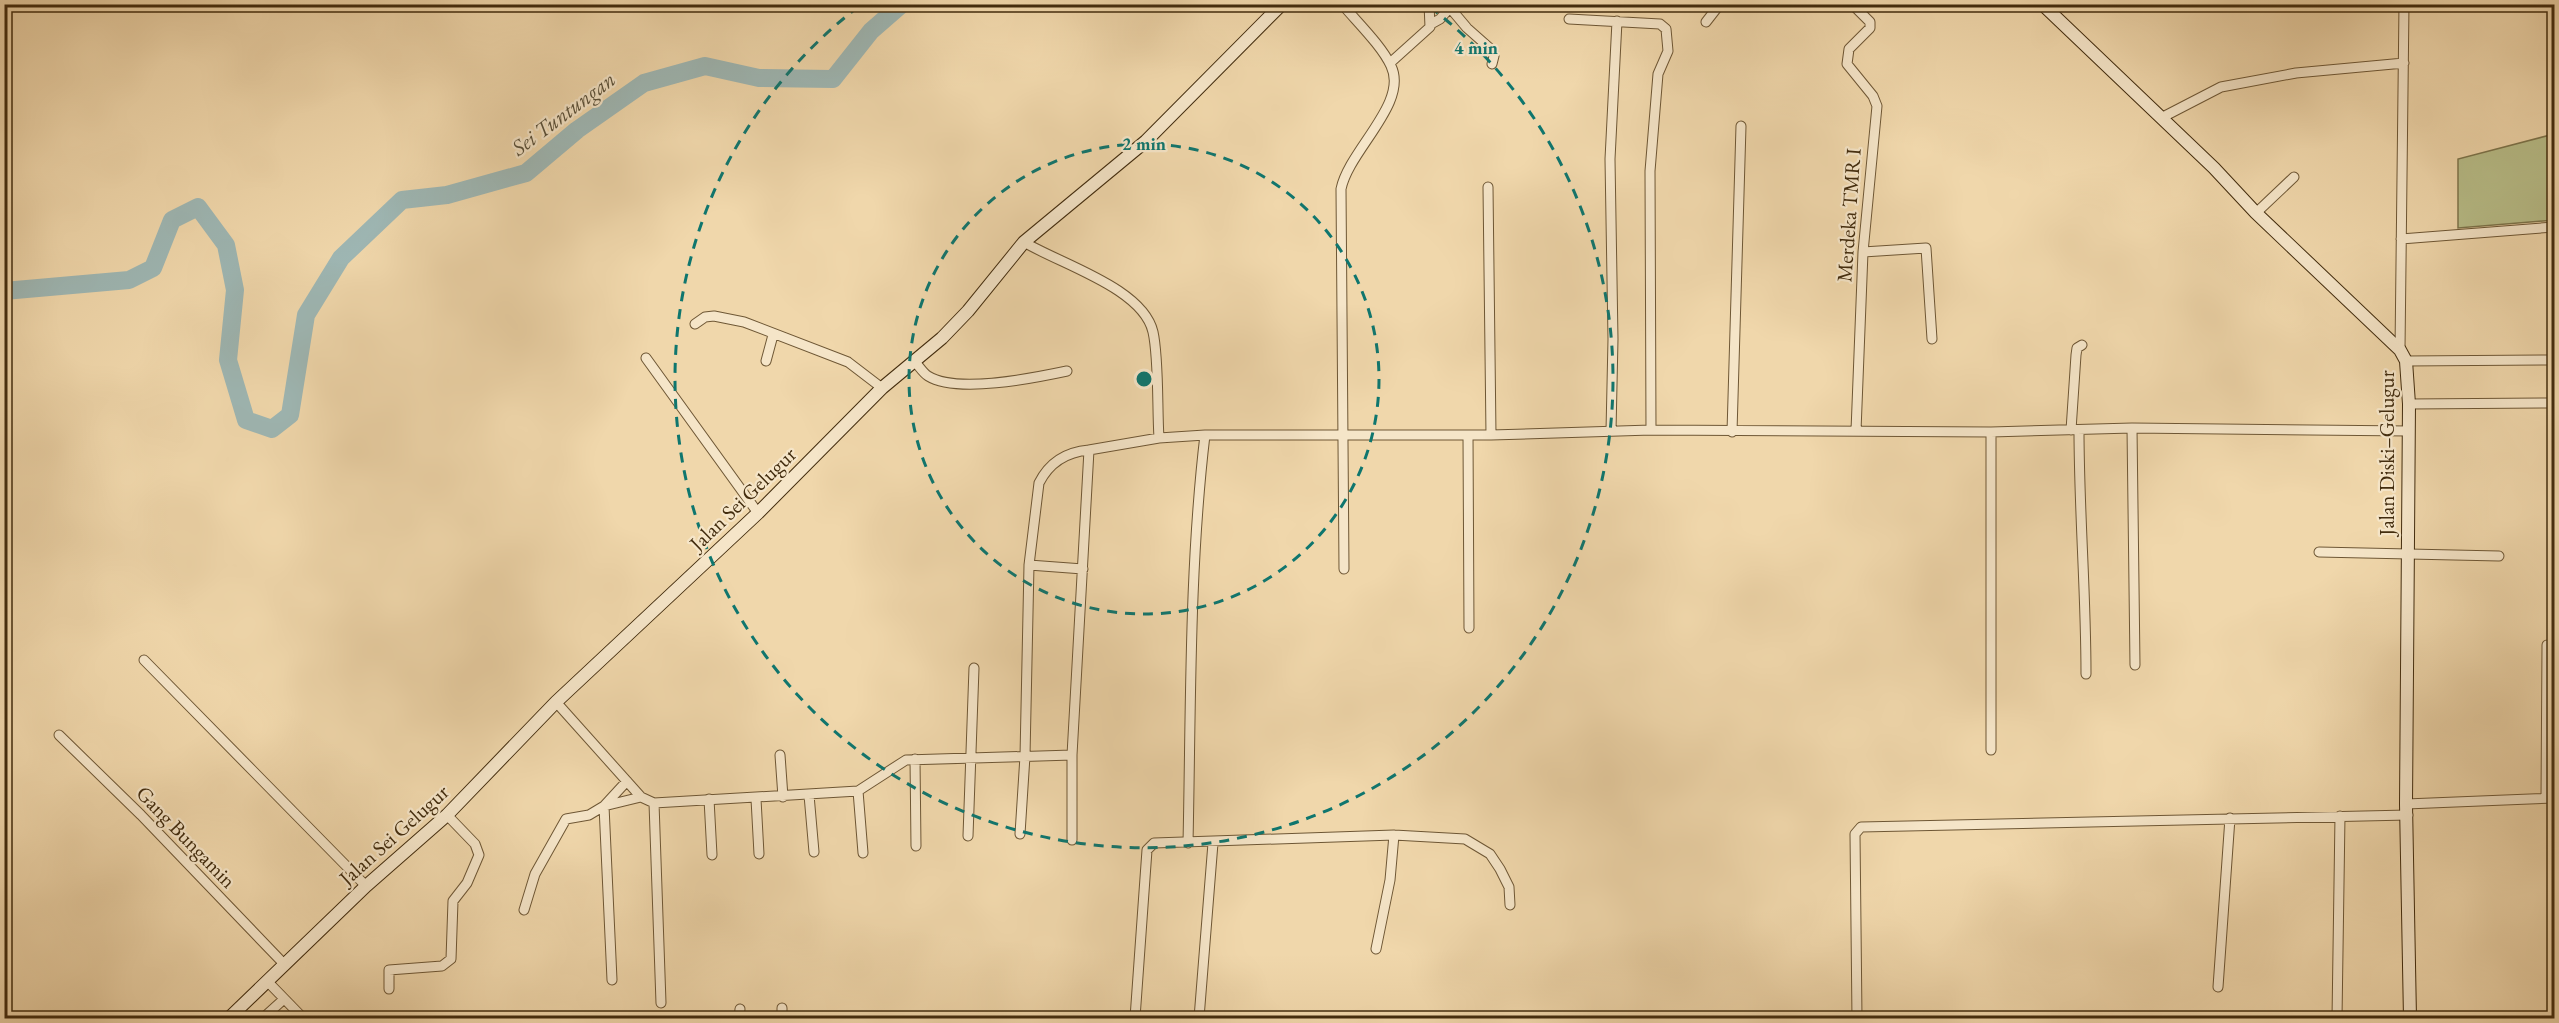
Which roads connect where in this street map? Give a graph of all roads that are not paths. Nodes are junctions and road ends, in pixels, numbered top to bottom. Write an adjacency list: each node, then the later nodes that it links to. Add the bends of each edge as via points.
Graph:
1 (1282, 4): 23 (main road, Jalan Sei Gelugur, via 1146,141)
2 (1342, 4): 13 (street)
3 (1428, 4): 12 (street)
4 (1720, 4): 11 (street)
5 (1852, 4): 24 (street, Merdeka TMR I, via 1870,22 1870,28 1849,49 1846,59 1877,106)
6 (2042, 4): 16 (main road, Jalan Diski–Gelugur)
7 (2404, 4): 14 (street)
8 (1452, 7): 12 (street); 15 (street, via 1467,28 1493,51)
9 (1569, 19): 10 (street)
10 (1617, 21): 39 (street, via 1660,24 1667,37 1668,51 1658,74 1652,131); 41 (street, via 1610,159)
11 (1706, 22)
12 (1431, 24): 13 (street)
13 (1390, 63): 47 (street, via 1396,83 1392,99 1348,165 1341,189)
14 (2404, 63): 16 (street, via 2296,74 2222,87); 22 (street)
15 (1492, 64)
16 (2161, 117): 20 (main road, Jalan Diski–Gelugur)
17 (1742, 126): 44 (street)
18 (2294, 177): 20 (street)
19 (1488, 187): 49 (street)
20 (2256, 213): 29 (main road, Jalan Diski–Gelugur)
21 (2554, 228): 22 (street)
22 (2401, 239): 29 (street)
23 (1024, 242): 33 (main road, Jalan Sei Gelugur, via 968,311); 50 (street, via 1094,277 1128,298 1147,316 1153,333)
24 (1863, 252): 27 (street, via 1926,248); 42 (street, Merdeka TMR I)
25 (695, 324): 26 (street, via 714,316 744,322)
26 (773, 335): 32 (street); 35 (street, via 848,362)
27 (1932, 339)
28 (2082, 345): 40 (street, via 2076,355)
29 (2403, 355): 31 (street); 37 (main road, Jalan Diski–Gelugur)
30 (646, 358): 52 (street)
31 (2554, 360)
32 (766, 362)
33 (915, 362): 34 (street, via 927,376 945,382 1001,383); 35 (main road, Jalan Sei Gelugur)
34 (1067, 371)
35 (882, 388): 52 (main road, Jalan Sei Gelugur)
36 (2554, 403): 37 (street)
37 (2409, 404): 43 (main road, Jalan Diski–Gelugur)
38 (2132, 428): 40 (street); 43 (street); 62 (street)
39 (1652, 430): 41 (street); 44 (street)
40 (2075, 430): 45 (street); 64 (street, via 2086,591)
41 (1611, 431): 49 (street)
42 (1856, 431): 44 (street); 45 (street)
43 (2409, 431): 54 (main road, Jalan Diski–Gelugur)
44 (1732, 432)
45 (1991, 432): 67 (street)
46 (1205, 435): 47 (street); 50 (street); 91 (street, via 1198,488)
47 (1341, 435): 48 (street); 57 (street)
48 (1468, 435): 49 (street); 59 (street)
49 (1491, 435)
50 (1159, 438): 51 (street)
51 (1089, 450): 56 (street, via 1066,455 1039,483); 58 (street)
52 (758, 513): 65 (main road, Jalan Sei Gelugur)
53 (2319, 552): 54 (street)
54 (2407, 552): 55 (street); 83 (main road, Jalan Diski–Gelugur)
55 (2499, 556)
56 (1029, 565): 58 (street); 70 (street)
57 (1344, 568)
58 (1083, 569): 69 (street)
59 (1469, 628)
60 (2547, 645): 78 (street)
61 (144, 660): 98 (street)
62 (2135, 665)
63 (974, 668): 71 (street)
64 (2086, 674)
65 (556, 702): 73 (street); 84 (main road, Jalan Sei Gelugur)
66 (59, 735): 102 (street, Gang Bungamin)
67 (1991, 750)
68 (780, 755): 77 (street)
69 (1072, 755): 70 (street); 90 (street)
70 (1024, 756): 71 (street); 87 (street)
71 (969, 757): 72 (street); 89 (street)
72 (915, 759): 74 (street, via 900,761); 93 (street)
73 (627, 781): 76 (street); 82 (street)
74 (858, 791): 75 (street); 95 (street)
75 (809, 795): 77 (street); 94 (street)
76 (641, 797): 81 (street); 82 (street)
77 (783, 797): 80 (street)
78 (2550, 798): 83 (street)
79 (709, 799): 80 (street); 81 (street); 97 (street)
80 (756, 799): 96 (street)
81 (654, 803): 108 (street)
82 (604, 806): 100 (street, via 589,815 569,817 558,829 535,874); 103 (street)
83 (2407, 809): 85 (street); 116 (main road, Jalan Diski–Gelugur)
84 (447, 815): 98 (main road, Jalan Sei Gelugur); 106 (street, via 471,839 479,855 468,883 453,901 451,959 442,966 390,969)
85 (2340, 816): 86 (street); 115 (street)
86 (2229, 818): 105 (street); 114 (street, via 1859,828)
87 (1020, 834)
88 (1394, 835): 92 (street); 99 (street, via 1470,840 1490,854 1500,868 1509,887); 101 (street, via 1390,880)
89 (968, 836)
90 (1072, 840)
91 (1188, 843): 92 (street); 112 (street, via 1154,843 1147,850)
92 (1213, 843): 113 (street)
93 (916, 846)
94 (814, 852)
95 (863, 853)
96 (759, 854)
97 (712, 855)
98 (366, 886): 102 (main road, Jalan Sei Gelugur)
99 (1510, 905)
100 (524, 910)
101 (1376, 949)
102 (285, 965): 104 (main road, Jalan Sei Gelugur)
103 (612, 980)
104 (267, 981): 107 (street); 109 (main road, Jalan Sei Gelugur)
105 (2218, 987)
106 (389, 989)
107 (284, 999): 110 (street); 111 (street)
108 (661, 1003)
109 (229, 1018)
110 (263, 1018)
111 (303, 1018)
112 (1135, 1018)
113 (1199, 1018)
114 (1857, 1018)
115 (2337, 1018)
116 (2410, 1018)

